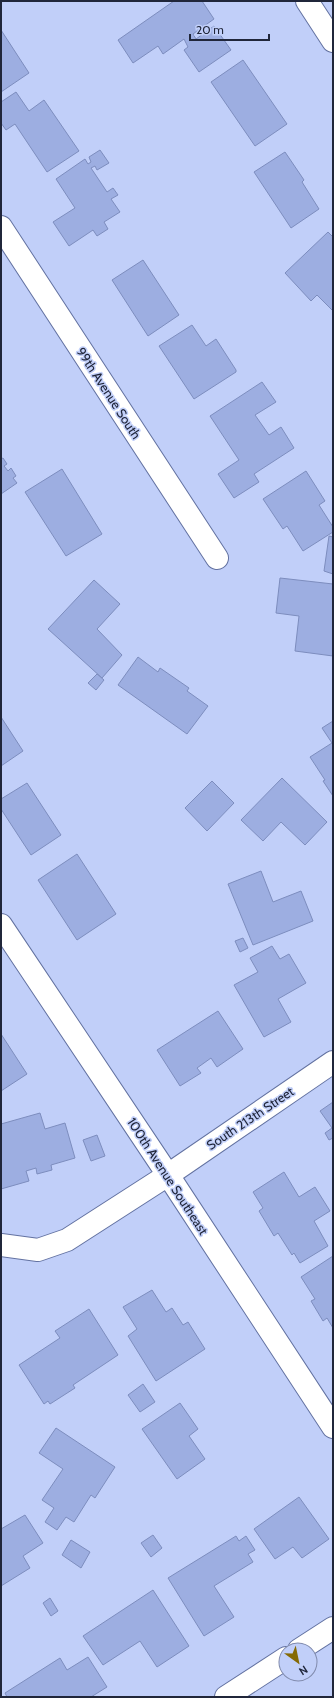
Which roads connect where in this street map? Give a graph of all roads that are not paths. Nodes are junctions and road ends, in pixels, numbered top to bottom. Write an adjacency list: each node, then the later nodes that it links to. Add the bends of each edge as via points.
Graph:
1 (307, 1): 2 (street)
2 (333, 41)
3 (1, 227): 4 (street, 99th Avenue South)
4 (217, 558)
5 (1, 925): 7 (street, 100th Avenue Southeast)
6 (333, 1062): 7 (street, South 213th Street)
7 (168, 1175): 8 (street, South 213th Street, via 66,1240 38,1250); 9 (street, 100th Avenue Southeast)
8 (1, 1246)
9 (333, 1427)
10 (333, 1628): 11 (street)
11 (311, 1642)
12 (278, 1663): 13 (street)
13 (226, 1697)

